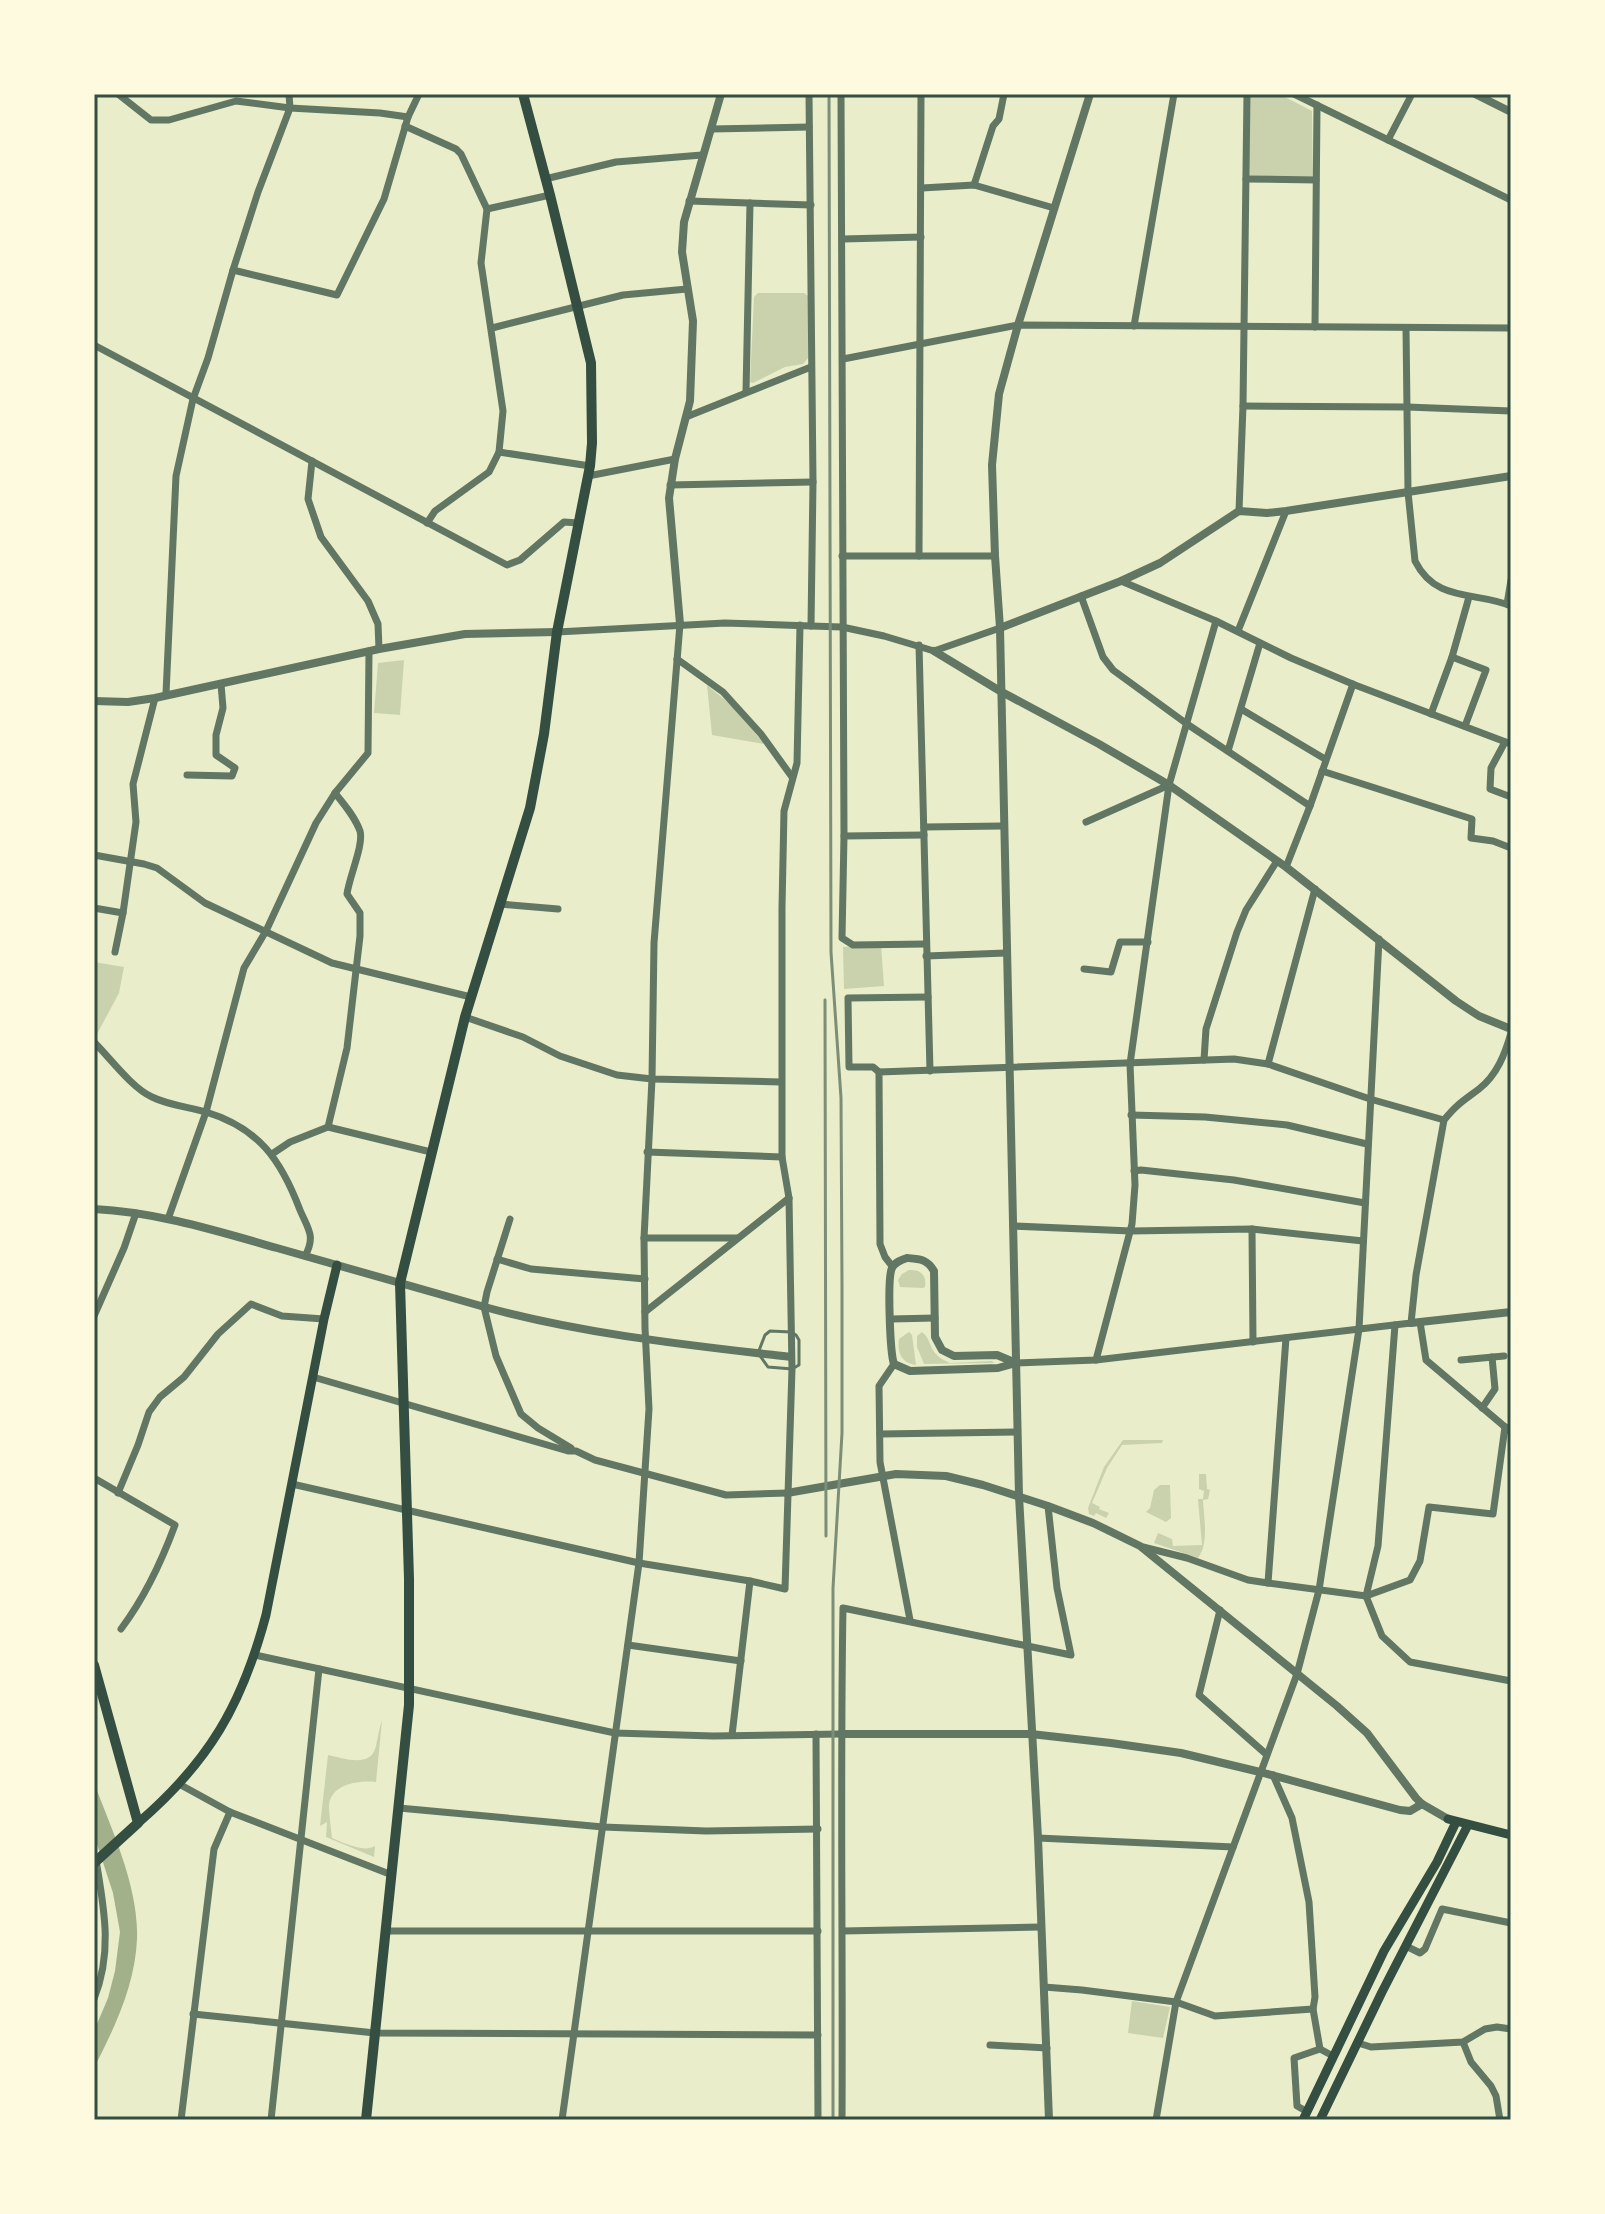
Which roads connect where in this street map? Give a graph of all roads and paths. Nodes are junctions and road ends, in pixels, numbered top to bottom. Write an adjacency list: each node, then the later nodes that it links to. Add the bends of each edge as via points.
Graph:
1 (118, 94): 17 (street, via 151,120 236,101)
2 (289, 94): 17 (street)
3 (419, 94): 19 (street)
4 (523, 94): 25 (main road)
5 (721, 94): 22 (street)
6 (809, 94): 21 (street)
7 (841, 94): 38 (street)
8 (921, 94): 29 (street)
9 (1004, 94): 28 (street)
10 (1090, 94): 35 (street)
11 (1174, 94): 43 (street)
12 (1247, 94): 26 (street)
13 (1294, 94): 16 (street)
14 (1412, 94): 23 (street)
15 (1475, 94): 18 (street)
16 (1317, 105): 23 (street); 27 (street)
17 (290, 108): 19 (street); 39 (street)
18 (1511, 112)
19 (408, 117): 20 (street)
20 (405, 126): 36 (street, via 461,154); 39 (street, via 384,199 337,295)
21 (809, 127): 22 (street); 34 (street)
22 (711, 129): 24 (street)
23 (1388, 140): 31 (street)
24 (702, 155): 25 (street, via 616,162); 32 (street)
25 (545, 179): 30 (main road)
26 (1246, 179): 27 (street); 44 (street)
27 (1316, 180): 45 (street)
28 (974, 185): 29 (street); 35 (street)
29 (922, 188): 37 (street)
30 (550, 195): 36 (street); 41 (main road)
31 (1511, 200)
32 (689, 201): 33 (street); 40 (street, via 682,252)
33 (750, 203): 34 (street); 53 (street)
34 (811, 205): 52 (street)
35 (1054, 208): 42 (street)
36 (487, 209): 46 (street, via 481,263)
37 (921, 237): 38 (street); 49 (street)
38 (843, 239): 51 (street)
39 (233, 270): 54 (street)
40 (687, 289): 41 (street, via 623,295); 58 (street, via 693,321)
41 (577, 308): 46 (street); 62 (main road, via 591,363)
42 (1018, 325): 43 (street); 49 (street); 73 (street, via 996,422)
43 (1134, 326): 44 (street)
44 (1244, 327): 45 (street); 55 (street)
45 (1315, 327): 47 (street)
46 (492, 328): 59 (street, via 503,411)
47 (1406, 328): 48 (street); 56 (street)
48 (1511, 328)
49 (919, 343): 51 (street); 72 (street)
50 (94, 345): 54 (street)
51 (843, 359): 71 (street)
52 (811, 367): 53 (street); 64 (street)
53 (746, 392): 58 (street)
54 (193, 399): 61 (street); 97 (street, via 176,476)
55 (1243, 406): 56 (street); 67 (street)
56 (1407, 407): 57 (street); 66 (street)
57 (1511, 411)
58 (686, 417): 60 (street)
59 (499, 452): 62 (street); 69 (street, via 489,472 435,511)
60 (675, 459): 62 (street); 65 (street)
61 (312, 461): 69 (street); 89 (street, via 308,499 321,537 368,601 378,624)
62 (589, 471): 70 (main road)
63 (1511, 476): 66 (street)
64 (813, 482): 65 (street); 82 (street)
65 (670, 485): 80 (street)
66 (1408, 492): 68 (street); 77 (street, via 1420,570 1436,587)
67 (1239, 511): 68 (street); 75 (street, via 1160,563)
68 (1286, 511): 85 (street)
69 (427, 523): 70 (street, via 507,565 564,522)
70 (579, 523): 86 (main road)
71 (842, 556): 72 (street); 83 (street)
72 (919, 556): 73 (street)
73 (995, 556): 84 (street)
74 (1511, 580): 78 (street)
75 (1121, 581): 76 (street); 79 (street)
76 (1081, 596): 84 (street); 102 (street, via 1103,657 1113,670)
77 (1469, 597): 78 (street); 92 (street)
78 (1509, 605)
79 (1216, 621): 85 (street); 102 (street)
80 (680, 624): 81 (street); 86 (street); 93 (street)
81 (800, 625): 82 (street); 109 (street, via 797,763)
82 (811, 626): 83 (street)
83 (842, 627): 88 (street); 117 (street)
84 (1000, 628): 91 (street); 96 (street)
85 (1238, 631): 87 (street)
86 (557, 632): 89 (street, via 465,634); 124 (main road, via 530,808)
87 (1260, 643): 95 (street); 100 (street)
88 (919, 645): 91 (street); 116 (street)
89 (379, 649): 90 (street)
90 (369, 651): 94 (street); 111 (street, via 368,753)
91 (934, 651): 96 (street)
92 (1452, 657): 101 (street); 103 (street, via 1486,670)
93 (677, 659): 109 (street, via 723,692); 148 (street, via 654,943)
94 (221, 684): 97 (street); 108 (street, via 216,755 235,768 232,776)
95 (1353, 684): 101 (street); 106 (street)
96 (1000, 691): 110 (street); 115 (street)
97 (166, 694): 98 (street)
98 (155, 698): 99 (street); 120 (street, via 133,784 136,822)
99 (94, 701)
100 (1241, 709): 105 (street); 106 (street)
101 (1431, 714): 103 (street)
102 (1187, 724): 105 (street); 110 (street)
103 (1465, 726): 104 (street)
104 (1508, 743): 112 (street, via 1491,768 1490,789)
105 (1228, 751): 113 (street)
106 (1325, 759): 107 (street)
107 (1322, 771): 113 (street); 118 (street, via 1472,819 1471,838)
108 (187, 775)
109 (792, 777): 149 (street, via 784,811)
110 (1169, 785): 114 (street); 121 (street); 130 (street)
111 (335, 793): 128 (street); 135 (street, via 361,833 347,894 360,913)
112 (1511, 797)
113 (1310, 806): 122 (street)
114 (1086, 822)
115 (1003, 826): 116 (street); 133 (street)
116 (924, 831): 117 (street); 131 (street)
117 (844, 836): 131 (street, via 842,938 853,945)
118 (1511, 848)
119 (94, 855): 120 (street)
120 (130, 861): 127 (street); 128 (street, via 157,868 205,903)
121 (1277, 861): 122 (street); 142 (street, via 1237,932 1206,1029)
122 (1286, 867): 123 (street)
123 (1315, 889): 129 (street); 144 (street)
124 (500, 904): 126 (street); 137 (main road)
125 (94, 908): 127 (street)
126 (558, 909)
127 (123, 913): 132 (street)
128 (266, 931): 135 (street, via 332,963); 151 (street, via 244,968)
129 (1379, 939): 140 (street, via 1456,1001); 150 (street)
130 (1148, 942): 136 (street, via 1120,942 1111,972); 143 (street)
131 (926, 944): 134 (street)
132 (115, 952)
133 (1006, 953): 134 (street); 145 (street)
134 (926, 956): 138 (street)
135 (356, 968): 137 (street); 154 (street, via 347,1048)
136 (1084, 969)
137 (471, 997): 139 (main road)
138 (928, 997): 146 (street); 147 (street, via 848,998 849,1067)
139 (465, 1017): 148 (street, via 589,1066); 156 (main road)
140 (1511, 1031): 153 (street, via 1494,1074)
141 (94, 1042): 151 (street, via 151,1097)
142 (1204, 1060): 143 (street); 144 (street)
143 (1130, 1064): 145 (street); 152 (street)
144 (1268, 1064): 150 (street)
145 (1010, 1069): 146 (street); 167 (street)
146 (930, 1071): 147 (street)
147 (879, 1072): 176 (street, via 880,1244)
148 (652, 1079): 149 (street); 157 (street)
149 (781, 1082): 159 (street)
150 (1370, 1099): 153 (street); 155 (street)
151 (206, 1112): 158 (street, via 250,1133); 165 (street)
152 (1131, 1115): 155 (street, via 1287,1125); 160 (street)
153 (1444, 1120): 186 (street, via 1416,1275)
154 (328, 1127): 156 (street); 158 (street)
155 (1367, 1144): 162 (street)
156 (431, 1152): 178 (main road)
157 (647, 1152): 159 (street); 170 (street)
158 (272, 1154): 173 (street, via 310,1232)
159 (782, 1157): 161 (street)
160 (1134, 1171): 162 (street, via 1234,1180); 169 (street)
161 (789, 1198): 171 (street); 189 (street)
162 (1365, 1203): 172 (street)
163 (94, 1209): 164 (street)
164 (136, 1213): 165 (street); 182 (street)
165 (168, 1219): 173 (street)
166 (510, 1219): 174 (street)
167 (1013, 1226): 169 (street); 199 (street)
168 (1252, 1229): 169 (street); 172 (street); 192 (street)
169 (1131, 1231): 197 (street)
170 (644, 1238): 171 (street); 177 (street)
171 (737, 1238): 180 (street)
172 (1363, 1241): 188 (street)
173 (305, 1256): 175 (street)
174 (497, 1259): 177 (street, via 531,1269); 179 (street)
175 (337, 1265): 178 (street); 184 (main road)
176 (892, 1266): 183 (street, via 907,1258 930,1264); 185 (street)
177 (645, 1279): 180 (street)
178 (400, 1283): 179 (street); 203 (main road)
179 (484, 1307): 191 (street); 205 (street, via 509,1389 521,1414)
180 (645, 1312): 191 (street)
181 (1511, 1312): 186 (street)
182 (94, 1316)
183 (935, 1318): 185 (street); 199 (street, via 937,1344 948,1354 997,1355)
184 (324, 1319): 202 (main road); 215 (street, via 282,1316 251,1304 149,1412)
185 (891, 1319): 200 (street)
186 (1416, 1322): 187 (street); 204 (street, via 1426,1360)
187 (1395, 1325): 188 (street); 225 (street, via 1378,1546)
188 (1359, 1329): 190 (street); 224 (street)
189 (791, 1332): 193 (lane, via 770,1331); 195 (street); 201 (lane, via 799,1340 799,1365)
190 (1286, 1338): 192 (street); 223 (street)
191 (646, 1340): 193 (street); 211 (street)
192 (1253, 1342): 197 (street)
193 (758, 1353): 195 (street); 201 (lane, via 768,1367)
194 (1504, 1356): 196 (street)
195 (791, 1357): 201 (street)
196 (1492, 1357): 198 (street); 204 (street, via 1495,1389)
197 (1096, 1360): 199 (street)
198 (1461, 1360)
199 (1016, 1363): 200 (street, via 910,1371); 207 (street)
200 (894, 1364): 208 (street, via 879,1386)
201 (792, 1369): 216 (street)
202 (313, 1377): 203 (street); 214 (main road)
203 (404, 1403): 209 (street); 219 (main road)
204 (1482, 1408): 206 (street)
205 (533, 1424): 209 (street, via 535,1433); 210 (street)
206 (1508, 1430): 225 (street, via 1493,1514 1429,1507 1420,1561 1410,1580)
207 (1017, 1432): 208 (street); 217 (street)
208 (880, 1434): 212 (street)
209 (529, 1438): 210 (street)
210 (576, 1451): 211 (street)
211 (645, 1474): 216 (street, via 726,1495); 221 (street)
212 (882, 1477): 216 (street); 217 (street, via 946,1476); 227 (street)
213 (94, 1478): 215 (street)
214 (292, 1484): 219 (street); 231 (main road)
215 (118, 1493): 228 (street, via 175,1525 161,1564)
216 (787, 1493): 222 (street, via 785,1589)
217 (1019, 1496): 218 (street); 230 (street)
218 (1048, 1506): 220 (street); 230 (street, via 1071,1655)
219 (406, 1510): 221 (street); 237 (main road)
220 (1140, 1546): 223 (street); 226 (street)
221 (639, 1563): 222 (street); 229 (street)
222 (750, 1581): 232 (street)
223 (1268, 1583): 224 (street)
224 (1319, 1590): 225 (street); 235 (street)
225 (1366, 1596): 236 (street, via 1382,1636 1410,1662)
226 (1220, 1610): 235 (street); 243 (street, via 1199,1695)
227 (910, 1620): 230 (street); 240 (street, via 843,1608)
228 (121, 1629)
229 (628, 1645): 232 (street); 238 (street)
230 (1027, 1646): 241 (street)
231 (255, 1655): 234 (street); 246 (main road, via 222,1727)
232 (741, 1661): 242 (street)
233 (94, 1665): 251 (main road)
234 (319, 1669): 237 (street); 257 (street)
235 (1297, 1674): 243 (street); 247 (street, via 1367,1733)
236 (1511, 1681)
237 (409, 1689): 238 (street); 248 (main road)
238 (615, 1733): 242 (street); 253 (street)
239 (816, 1734): 240 (street); 242 (street); 254 (street)
240 (841, 1734): 241 (street); 266 (street)
241 (1031, 1734): 244 (street, via 1181,1753); 256 (street)
242 (732, 1735)
243 (1266, 1754): 244 (street)
244 (1260, 1772): 245 (street); 258 (street)
245 (1273, 1775): 247 (street, via 1400,1810); 271 (street, via 1292,1818 1309,1902)
246 (179, 1784): 249 (street); 251 (main road)
247 (1422, 1804): 250 (street)
248 (399, 1808): 253 (street); 260 (main road)
249 (230, 1812): 257 (street); 272 (street, via 214,1849)
250 (1452, 1820): 252 (main road); 285 (main road, via 1437,1862 1384,1951)
251 (138, 1823): 259 (main road)
252 (1468, 1825): 255 (main road); 267 (main road)
253 (603, 1827): 254 (street); 264 (street)
254 (818, 1829): 265 (street)
255 (1511, 1835)
256 (1038, 1838): 258 (street); 262 (street)
257 (301, 1841): 260 (street); 273 (street)
258 (1233, 1847): 270 (street)
259 (95, 1862): 269 (street, via 107,1934)
260 (392, 1875): 263 (main road)
261 (1511, 1923): 267 (street, via 1442,1909 1425,1949 1420,1953)
262 (1041, 1927): 266 (street); 268 (street)
263 (386, 1931): 264 (street); 275 (main road)
264 (588, 1931): 265 (street); 276 (street)
265 (818, 1931): 277 (street)
266 (843, 1931): 292 (street)
267 (1406, 1946): 279 (main road)
268 (1044, 1987): 270 (street); 282 (street)
269 (94, 1999)
270 (1176, 2002): 271 (street, via 1215,2016); 294 (street)
271 (1313, 2009): 283 (street)
272 (193, 2014): 273 (street); 287 (street)
273 (282, 2024): 275 (street); 288 (street)
274 (1511, 2029): 278 (street, via 1485,2029)
275 (375, 2033): 276 (street); 289 (main road)
276 (574, 2034): 277 (street); 290 (street)
277 (818, 2035): 291 (street)
278 (1463, 2042): 279 (street, via 1371,2047); 296 (street, via 1496,2096)
279 (1358, 2043): 295 (main road)
280 (990, 2045): 281 (street)
281 (1001, 2045): 282 (street); 284 (street)
282 (1047, 2048): 293 (street)
283 (1320, 2049): 285 (street); 286 (street, via 1294,2058 1297,2106)
284 (1002, 2056)
285 (1333, 2056): 286 (main road)
286 (1304, 2116)
287 (181, 2120)
288 (271, 2120)
289 (366, 2120)
290 (562, 2120)
291 (818, 2120)
292 (842, 2120)
293 (1049, 2120)
294 (1156, 2120)
295 (1320, 2120)
296 (1500, 2120)

